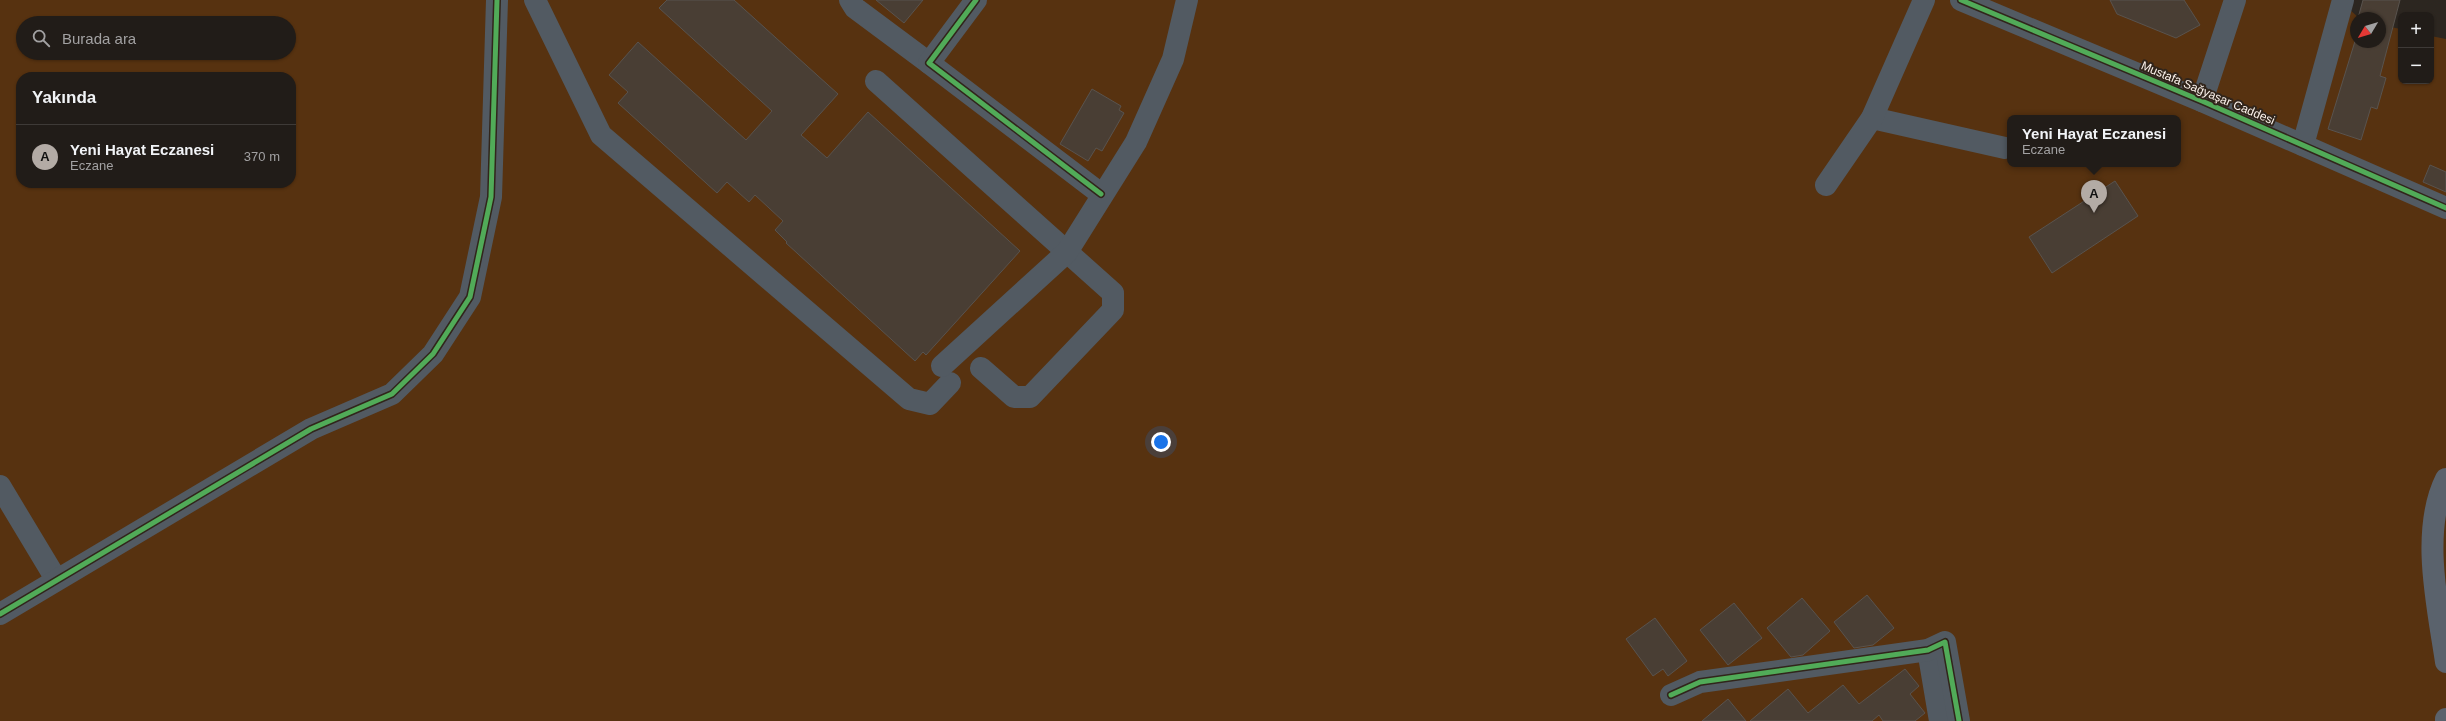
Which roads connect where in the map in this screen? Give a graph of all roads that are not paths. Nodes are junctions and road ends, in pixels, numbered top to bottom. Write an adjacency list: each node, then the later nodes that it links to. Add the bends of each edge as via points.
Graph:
1 (497, 0): 23 (street, via 491,197 470,297 433,354 392,394 311,429)
2 (535, 0): 19 (street, via 601,135 909,399 930,404 946,374)
3 (850, 0): 10 (street, via 855,8)
4 (976, 0): 10 (street)
5 (1187, 0): 17 (street, via 1173,59 1136,142)
6 (1924, 0): 13 (street)
7 (1961, 0): 12 (street, Mustafa Sağyaşar Caddesi)
8 (2235, 0): 12 (street)
9 (2343, 0): 14 (street)
10 (929, 63): 17 (street)
11 (876, 81): 19 (street)
12 (2202, 101): 14 (street, Mustafa Sağyaşar Caddesi)
13 (1872, 118): 15 (street); 16 (street)
14 (2303, 145): 18 (street, Mustafa Sağyaşar Caddesi)
15 (2005, 148)
16 (1826, 185)
17 (1102, 194): 19 (street)
18 (2446, 208)
19 (1067, 252): 20 (street, via 1113,293 1113,310 1030,397 1014,397)
20 (981, 368)
21 (2446, 479): 24 (main road, via 2432,534)
22 (0, 486): 23 (street)
23 (56, 579): 25 (street)
24 (2440, 583): 27 (main road)
25 (0, 614)
26 (1928, 650): 28 (street, via 1700,682); 29 (street); 30 (street, via 1945,642)
27 (2446, 662)
28 (1671, 694)
29 (1940, 721)
30 (1959, 721)

